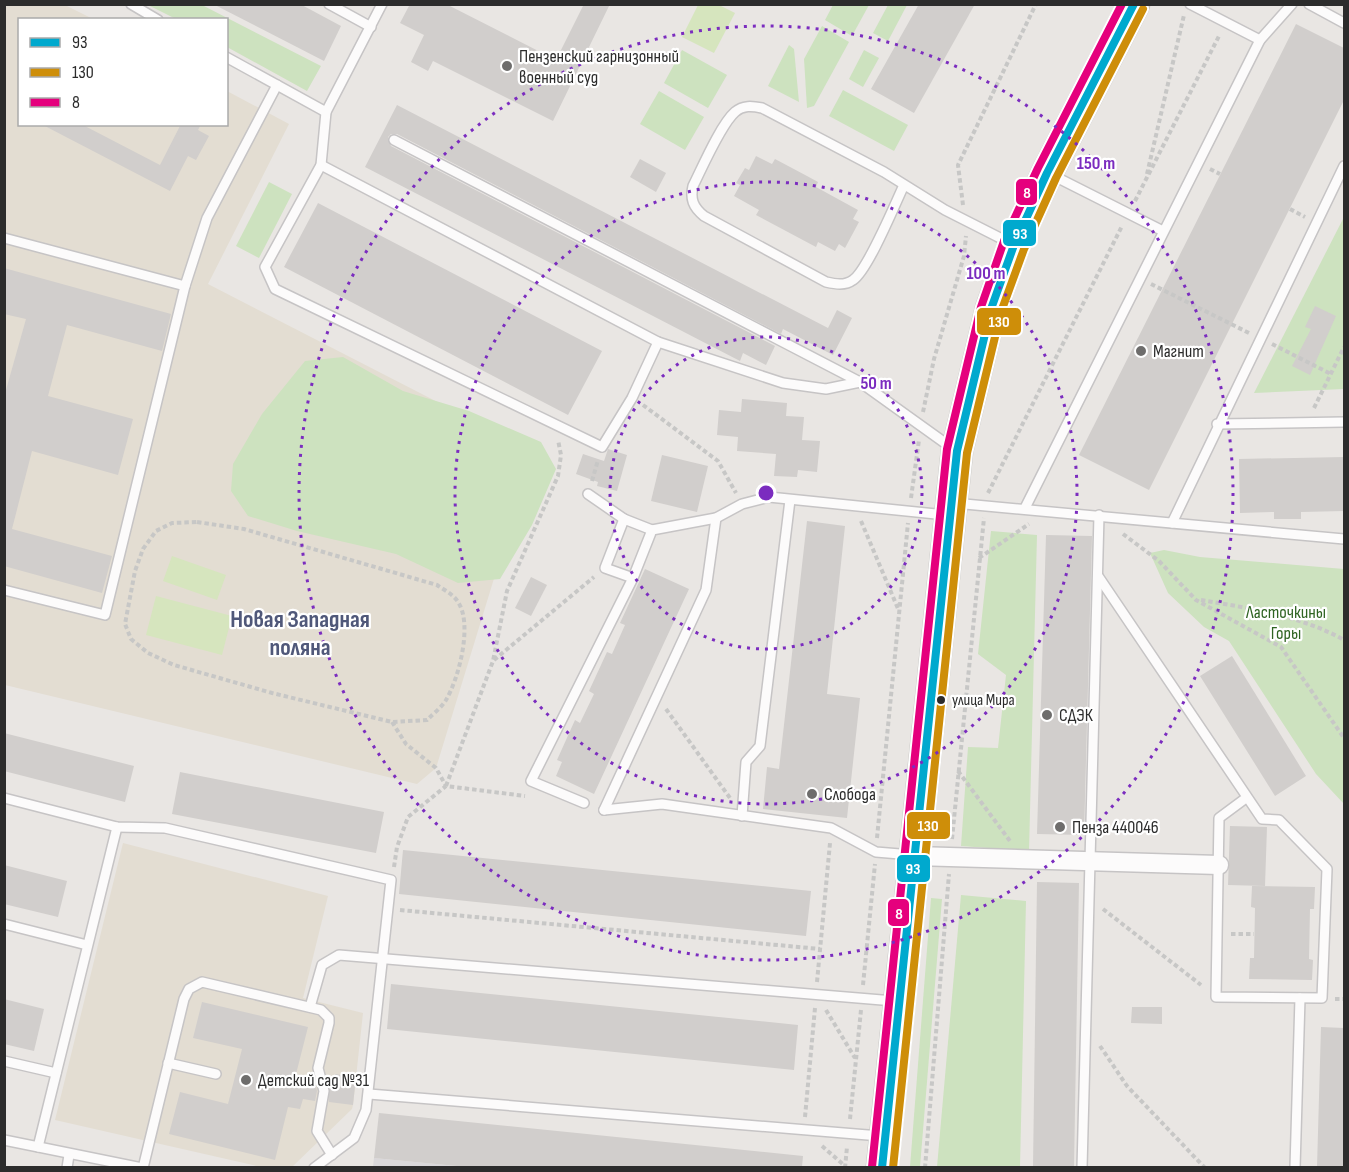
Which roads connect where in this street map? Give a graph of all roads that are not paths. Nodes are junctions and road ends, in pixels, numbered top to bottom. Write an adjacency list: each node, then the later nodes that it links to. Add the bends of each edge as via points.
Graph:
1 (131, 4): 8 (lane)
2 (330, 4): 10 (lane)
3 (382, 4): 10 (lane)
4 (1134, 4): 18 (main road)
5 (1188, 4): 11 (lane)
6 (1292, 4): 11 (lane)
7 (1309, 4): 9 (lane)
8 (155, 18)
9 (1344, 23)
10 (371, 27): 14 (lane)
11 (1260, 40): 20 (lane)
12 (228, 58): 13 (lane)
13 (277, 85): 14 (lane); 23 (lane, via 207,218)
14 (326, 112): 16 (lane)
15 (394, 140): 25 (lane)
16 (321, 165): 24 (lane); 24 (lane, via 266,267 275,289 602,447 633,398)
17 (1344, 166): 27 (lane)
18 (1047, 173): 20 (lane); 22 (main road)
19 (904, 185): 19 (lane, via 753,106 744,107 730,118 691,193 692,202 704,216 826,282 843,284 864,267); 22 (lane)
20 (1163, 231): 31 (lane)
21 (4, 238): 23 (lane)
22 (1014, 245): 28 (main road, via 991,309)
23 (185, 286): 41 (lane, via 105,615)
24 (658, 342): 25 (lane, via 783,383 826,389)
25 (860, 382): 28 (lane)
26 (1344, 422): 27 (lane)
27 (1217, 424): 36 (lane)
28 (957, 451): 32 (main road)
29 (588, 494): 35 (lane)
30 (790, 500): 32 (lane, via 909,511); 34 (lane, via 769,497 742,504); 45 (lane, via 760,746 746,762)
31 (1025, 508): 32 (lane, via 985,505); 33 (lane)
32 (951, 509): 47 (main road)
33 (1099, 515): 36 (lane); 39 (lane)
34 (716, 518): 37 (lane); 45 (lane, via 706,590 604,810 662,804)
35 (624, 519): 37 (lane); 40 (lane, via 605,568)
36 (1172, 523): 38 (lane)
37 (652, 530): 40 (lane)
38 (1344, 539)
39 (1098, 576): 43 (lane); 48 (lane)
40 (633, 578): 44 (lane, via 531,780)
41 (4, 590)
42 (4, 798): 46 (lane)
43 (1246, 798): 49 (lane, via 1219,818); 53 (lane, via 1262,819 1279,820 1326,869 1322,998)
44 (584, 803)
45 (742, 816): 47 (lane, via 831,828 876,852)
46 (117, 827): 51 (lane); 52 (lane, via 165,828 392,880)
47 (915, 856): 48 (street); 54 (main road)
48 (1090, 861): 49 (street); 70 (lane)
49 (1219, 866): 53 (lane, via 1216,997)
50 (4, 924): 51 (lane)
51 (87, 945): 58 (lane)
52 (383, 959): 54 (lane); 55 (lane, via 352,955 330,958 322,965); 60 (lane)
53 (1300, 998): 71 (lane)
54 (900, 1001): 61 (main road)
55 (310, 1007): 57 (lane, via 210,983 194,985 184,999); 65 (lane, via 329,1018 318,1068 324,1091 316,1122 318,1135)
56 (4, 1061): 58 (lane)
57 (168, 1063): 59 (lane); 67 (lane)
58 (56, 1073): 63 (lane)
59 (216, 1074)
60 (369, 1094): 61 (lane); 65 (lane, via 354,1138)
61 (885, 1136): 69 (main road)
62 (4, 1140): 63 (lane)
63 (38, 1147): 64 (lane)
64 (69, 1155): 66 (lane); 67 (lane)
65 (332, 1155): 68 (lane)
66 (67, 1167)
67 (142, 1167)
68 (314, 1167)
69 (882, 1167)
70 (1082, 1167)
71 (1295, 1167)

